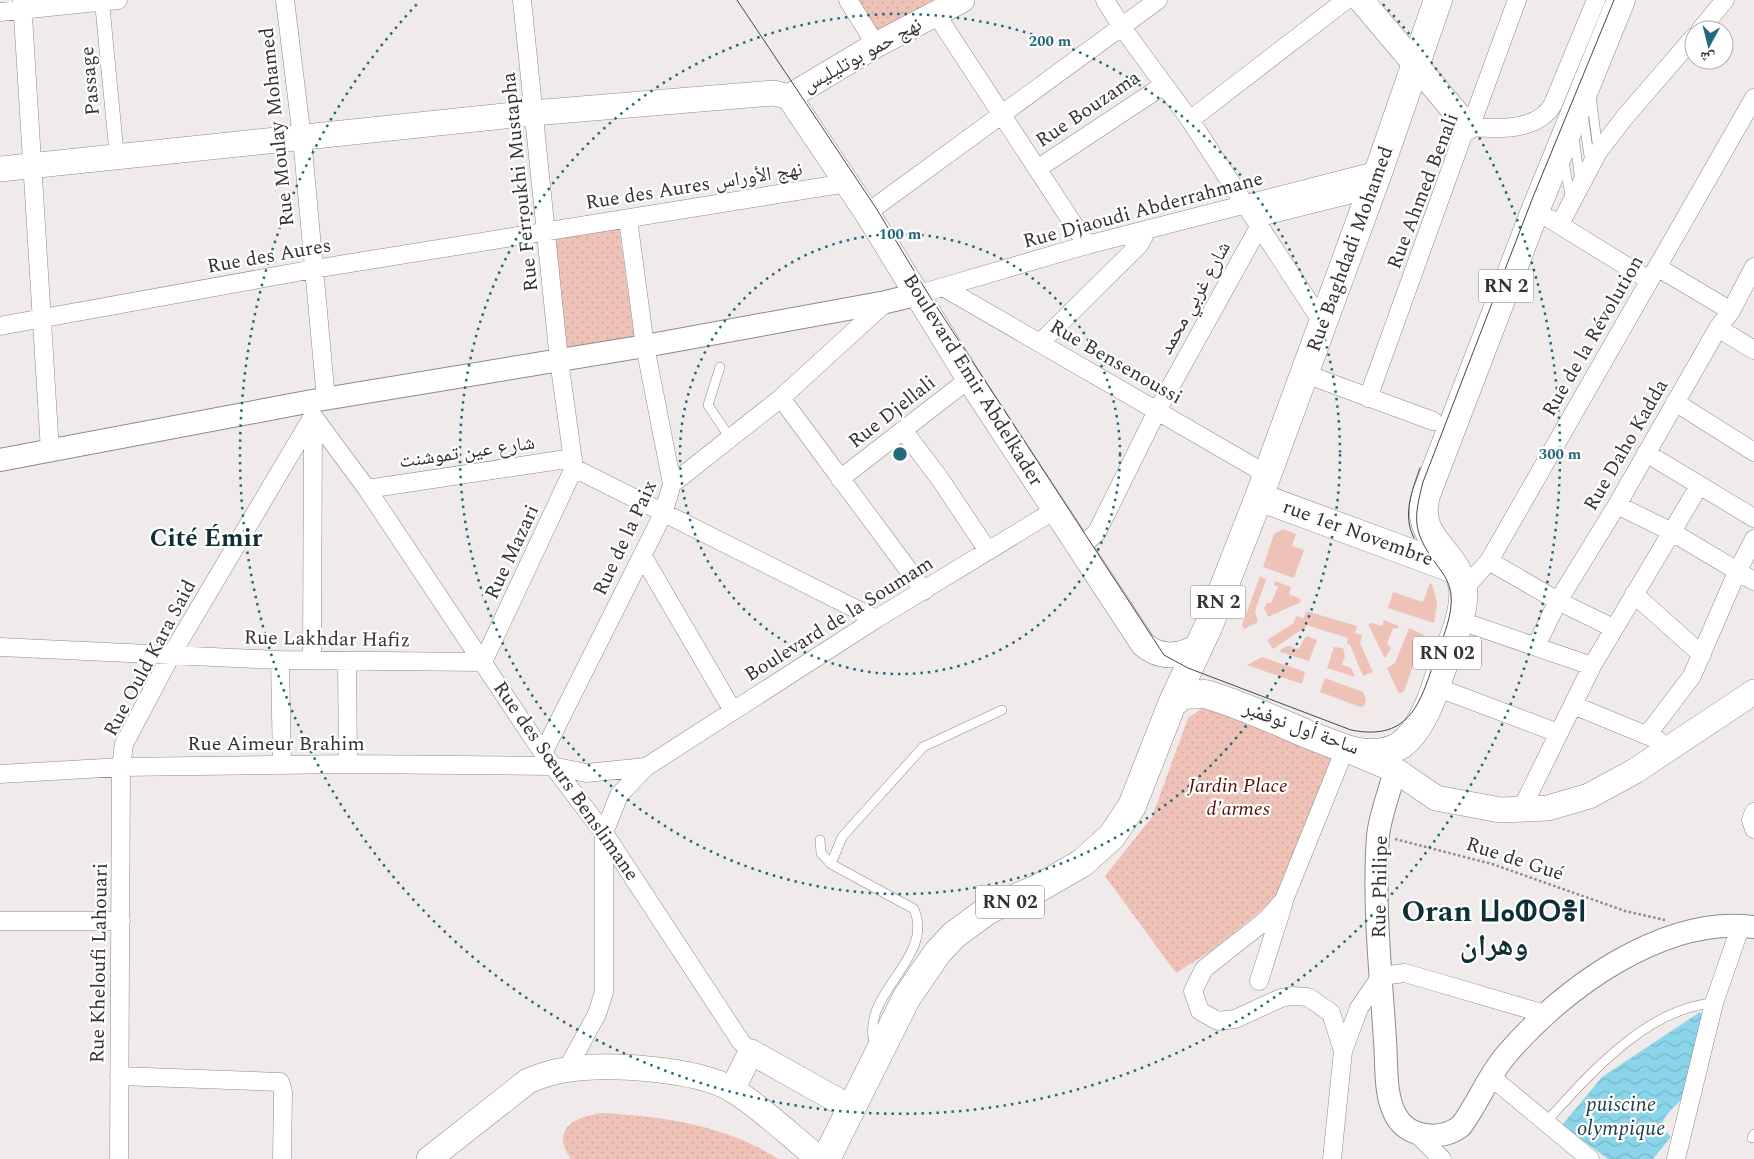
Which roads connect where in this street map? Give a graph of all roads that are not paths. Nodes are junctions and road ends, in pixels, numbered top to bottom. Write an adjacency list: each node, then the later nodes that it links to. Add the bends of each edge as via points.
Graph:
1 (285, 0): 31 (street, Rue Moulay Mohamed)
2 (522, 0): 27 (street, Rue Ferroukhi Mustapha)
3 (848, 0): 20 (street)
4 (962, 0): 16 (main road, نهج حمو بوتليليس)
5 (1104, 0): 19 (street)
6 (1158, 0): 19 (street)
7 (1346, 0): 29 (street)
8 (1361, 0): 22 (main road)
9 (1438, 0): 22 (main road, Rue Baghdadi Mohamed)
10 (1517, 0): 30 (street, Rue Ahmed Benali)
11 (1596, 0): 30 (street, via 1553,104 1544,116 1510,127)
12 (1621, 0): 26 (main road, RN 2)
13 (1725, 0): 18 (street)
14 (110, 1): 15 (street); 32 (street, Passage)
15 (22, 5): 17 (street); 34 (street)
16 (931, 7): 20 (main road, نهج حمو بوتليليس); 28 (street)
17 (0, 12)
18 (1708, 20)
19 (1121, 26): 23 (street); 28 (street)
20 (876, 45): 24 (main road, نهج حمو بوتليليس)
21 (1684, 48): 33 (street)
22 (1416, 66): 30 (main road); 37 (main road, Rue Baghdadi Mohamed)
23 (1164, 84): 29 (street); 36 (street, Rue Bouzama)
24 (789, 96): 27 (main road, via 774,93); 38 (main road, Boulevard Emir Abdelkader)
25 (1754, 98): 51 (street, Rue de la Révolution)
26 (1576, 111): 33 (lane); 33 (lane); 39 (lane); 40 (lane); 41 (main road, RN 2)
27 (533, 113): 31 (main road); 47 (street, Rue Ferroukhi Mustapha)
28 (1000, 115): 36 (street); 42 (street)
29 (1190, 120): 43 (street)
30 (1468, 127): 68 (street, Rue Ahmed Benali)
31 (302, 138): 32 (main road); 50 (street, Rue Moulay Mohamed)
32 (117, 158): 34 (main road)
33 (1594, 159): 39 (street)
34 (33, 165): 35 (main road); 56 (street)
35 (0, 169)
36 (1037, 169): 48 (street)
37 (1376, 180): 43 (street, Rue Djaoudi Abderrahmane); 57 (main road, Rue Baghdadi Mohamed)
38 (847, 183): 42 (main road, Boulevard Emir Abdelkader); 44 (street, Rue des Aures نهج الأوراس)
39 (1580, 184): 40 (street)
40 (1571, 201): 45 (street)
41 (1535, 211): 45 (street); 96 (main road, RN 2, via 1423,504 1430,535)
42 (868, 213): 53 (main road, Boulevard Emir Abdelkader)
43 (1255, 216): 46 (street, Rue Djaoudi Abderrahmane); 57 (street); 71 (street, شارع غربي محمد)
44 (628, 219): 47 (street, Rue des Aures نهج الأوراس); 61 (street)
45 (1560, 224): 51 (street)
46 (1148, 229): 48 (street, Rue Djaoudi Abderrahmane); 60 (street, via 1139,246)
47 (547, 232): 50 (street, Rue des Aures); 63 (street, Rue Ferroukhi Mustapha)
48 (1087, 245): 52 (street, Rue Djaoudi Abderrahmane)
49 (1754, 267): 55 (street, Rue Daho Kadda)
50 (314, 269): 56 (street, Rue des Aures); 70 (street, Rue Moulay Mohamed)
51 (1653, 274): 55 (street); 94 (street, Rue de la Révolution)
52 (943, 287): 53 (street, Rue Djaoudi Abderrahmane); 60 (street, Rue Bensenoussi)
53 (919, 294): 54 (street); 66 (main road, Boulevard Emir Abdelkader)
54 (886, 302): 61 (street); 67 (street, Rue de la Paix)
55 (1730, 311): 59 (street, Rue Daho Kadda)
56 (41, 318): 58 (street, Rue des Aures); 75 (street)
57 (1322, 322): 65 (main road, Rue Baghdadi Mohamed)
58 (0, 326)
59 (1718, 328): 62 (street); 69 (street, Rue Daho Kadda)
60 (1040, 342): 71 (street, Rue Bensenoussi)
61 (645, 346): 63 (street); 81 (street)
62 (1754, 350)
63 (559, 360): 70 (street); 79 (street, Rue Ferroukhi Mustapha)
64 (720, 367): 74 (lane, via 708,405)
65 (1303, 373): 68 (street); 82 (main road, Rue Baghdadi Mohamed)
66 (969, 379): 73 (street, Rue Djellali); 86 (main road, Boulevard Emir Abdelkader)
67 (781, 398): 74 (street, Rue de la Paix); 80 (street)
68 (1368, 398): 72 (street)
69 (1675, 402): 76 (street, Rue Daho Kadda); 77 (street)
70 (317, 405): 75 (street); 84 (street, Rue des Sœurs Benslimane); 108 (street, Rue Ould Kara Said); 109 (street, Rue Moulay Mohamed)
71 (1157, 411): 82 (street, Rue Bensenoussi); 91 (street, شارع غربي محمد, via 1097,532)
72 (1433, 421)
73 (903, 430): 80 (street, Rue Djellali); 92 (street)
74 (730, 438): 81 (street, Rue de la Paix)
75 (50, 450): 78 (street)
76 (1646, 452): 83 (street); 85 (street, Rue Daho Kadda)
77 (1754, 452)
78 (0, 460)
79 (573, 463): 84 (street, شارع عين تموشنت); 87 (street); 112 (street, Rue Mazari)
80 (840, 479): 98 (street)
81 (672, 484): 87 (street, Rue de la Paix)
82 (1263, 485): 96 (main road, rue 1er Novembre); 104 (main road, RN 2)
83 (1699, 486): 88 (street); 89 (street)
84 (368, 488): 112 (street, Rue des Sœurs Benslimane)
85 (1617, 505): 89 (street); 100 (street, Rue Daho Kadda)
86 (1055, 510): 91 (main road, Boulevard Emir Abdelkader); 92 (street, Boulevard de la Soumam)
87 (663, 514): 93 (street, Rue de la Paix); 101 (street)
88 (1754, 518)
89 (1672, 532): 95 (street); 99 (street)
90 (1754, 539): 95 (street)
91 (1080, 548): 104 (main road, Boulevard Emir Abdelkader, via 1143,644 1153,652 1180,655)
92 (988, 551): 98 (street, Boulevard de la Soumam)
93 (642, 555): 119 (street); 125 (street, Rue de la Paix)
94 (1489, 561): 96 (street, Rue de la Révolution); 100 (street)
95 (1737, 572): 97 (street); 107 (street)
96 (1460, 580): 102 (main road, ساحة أول نوفمبر / RN 02)
97 (1754, 582)
98 (924, 591): 101 (street, Boulevard de la Soumam)
99 (1634, 594): 103 (street); 107 (street)
100 (1558, 602): 103 (street); 105 (street, Rue Daho Kadda)
101 (876, 619): 119 (street, Boulevard de la Soumam)
102 (1458, 620): 105 (street); 114 (main road, ساحة أول نوفمبر / RN 02)
103 (1613, 628): 113 (street)
104 (1201, 644): 116 (main road, RN 2)
105 (1536, 646): 113 (street)
106 (0, 648): 108 (street, Rue Lakhdar Hafiz)
107 (1702, 655): 122 (street, via 1692,676)
108 (170, 657): 110 (street, Rue Lakhdar Hafiz); 128 (street, Rue Ould Kara Said, via 124,744)
109 (312, 659): 110 (street, Rue Lakhdar Hafiz); 111 (street, Rue Lakhdar Hafiz)
110 (280, 660): 127 (street)
111 (347, 660): 112 (street, Rue Lakhdar Hafiz); 126 (street)
112 (484, 662): 125 (street, Rue des Sœurs Benslimane)
113 (1592, 666): 117 (street)
114 (1436, 687): 120 (main road, ساحة أول نوفمبر / RN 02); 121 (street)
115 (1754, 692): 123 (main road)
116 (1172, 704): 124 (main road, ساحة أول نوفمبر / RN 02, via 1183,695 1193,693 1220,698); 148 (main road, RN 02, via 1132,806 1112,836 1062,876 988,910 954,935 933,958 907,997)
117 (1573, 705): 121 (street); 122 (street)
118 (1002, 710): 137 (lane, via 923,747 842,837)
119 (733, 711): 129 (street, Boulevard de la Soumam)
120 (1415, 733): 124 (main road, ساحة أول نوفمبر / RN 02, via 1401,745 1383,752); 130 (main road)
121 (1558, 733): 132 (street)
122 (1648, 734): 123 (street)
123 (1670, 747): 132 (main road, via 1589,796 1548,808)
124 (1344, 749): 130 (main road); 138 (street)
125 (547, 759): 126 (street, Rue Aimeur Brahim); 129 (street, Rue Aimeur Brahim, via 586,773); 135 (street, Rue des Sœurs Benslimane)
126 (348, 764): 127 (street, Rue Aimeur Brahim)
127 (282, 765): 128 (street, Rue Aimeur Brahim)
128 (121, 766): 131 (street, Rue Aimeur Brahim); 140 (street, Rue Kheloufi Lahouari)
129 (646, 767): 135 (street, via 619,795)
130 (1395, 770): 132 (main road, via 1436,798 1500,810); 142 (street, Rue Philipe, via 1378,835)
131 (0, 774)
132 (1522, 810)
133 (1754, 812): 134 (street, via 1751,820)
134 (1754, 828)
135 (604, 833): 147 (street, Rue des Sœurs Benslimane, via 736,1034); 149 (street, via 604,992 597,1014)
136 (820, 840): 137 (lane, via 821,853)
137 (832, 864): 148 (lane, via 914,909 918,919 918,940 875,1011 872,1036)
138 (1284, 900): 143 (street); 146 (street, via 1266,920 1204,969 1193,991 1195,1002 1200,1011 1218,1021 1235,1019 1281,998 1308,997 1331,1013)
139 (0, 921): 140 (street)
140 (121, 921): 150 (street, Rue Kheloufi Lahouari)
141 (1747, 926): 144 (street); 145 (street, via 1675,934 1643,948 1594,977)
142 (1381, 976): 145 (street, via 1405,973); 146 (street, via 1359,1008); 155 (street, Rue Philipe, via 1389,1097 1396,1116)
143 (1259, 981)
144 (1714, 1004): 154 (lane, via 1702,1004 1652,1025 1610,1056); 164 (street)
145 (1545, 1014): 151 (street, via 1504,1056)
146 (1343, 1051): 161 (street)
147 (752, 1052): 152 (main road); 153 (main road, Rue des Sœurs Benslimane)
148 (878, 1053): 153 (main road, RN 02)
149 (567, 1069): 152 (main road, via 664,1071 695,1076); 158 (main road, via 528,1081)
150 (119, 1076): 156 (street, Rue Kheloufi Lahouari); 157 (street, via 280,1082 283,1092)
151 (1490, 1076): 154 (street); 155 (street, via 1462,1126 1452,1133 1428,1136)
152 (732, 1090): 159 (main road)
153 (851, 1108): 160 (main road, RN 02)
154 (1545, 1123): 163 (street)
155 (1415, 1132): 162 (street)
156 (119, 1159)
157 (282, 1159)
158 (428, 1159)
159 (819, 1159)
160 (826, 1159)
161 (1332, 1159)
162 (1442, 1159)
163 (1590, 1159)
164 (1676, 1159)

